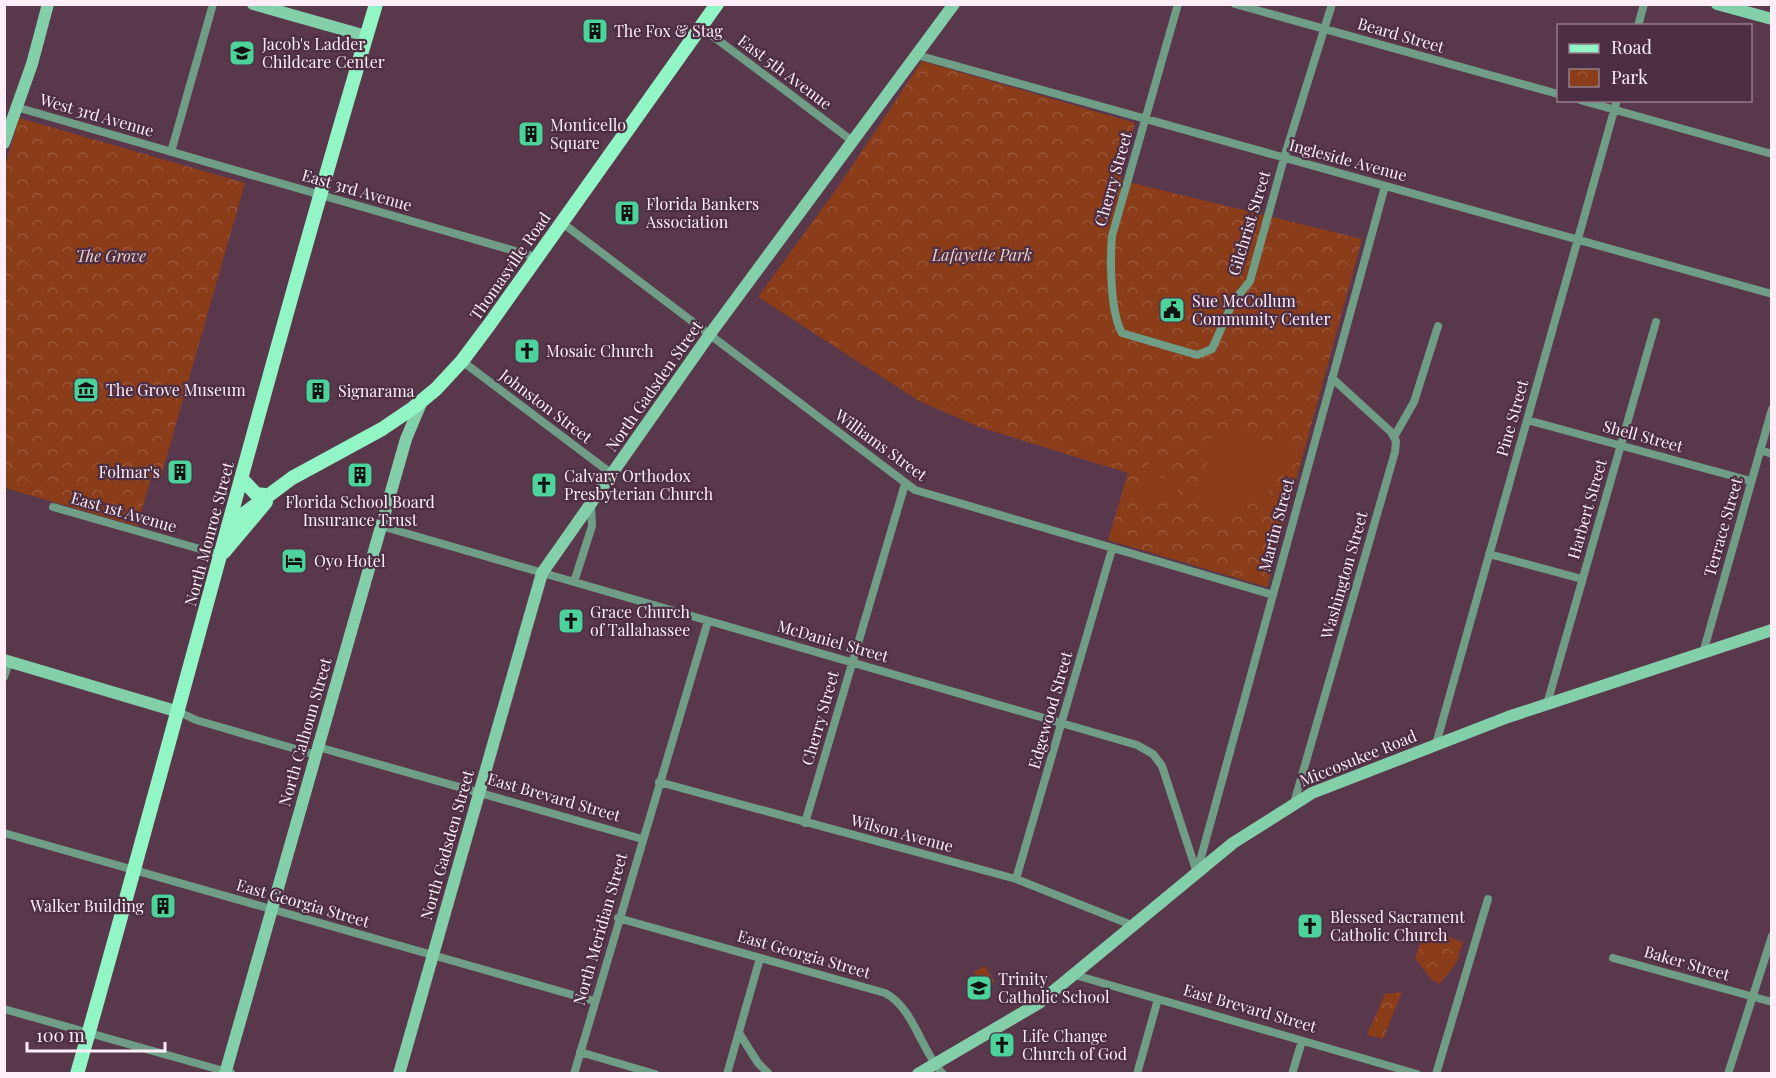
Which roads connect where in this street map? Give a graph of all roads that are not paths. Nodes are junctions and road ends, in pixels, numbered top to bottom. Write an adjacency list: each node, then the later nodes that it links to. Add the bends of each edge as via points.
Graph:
1 (48, 4): 21 (street)
2 (213, 4): 26 (street)
3 (253, 4): 16 (street)
4 (376, 4): 16 (main road, North Monroe Street)
5 (717, 4): 14 (main road, Thomasville Road)
6 (954, 4): 17 (street, North Gadsden Street)
7 (1178, 4): 23 (street, Cherry Street)
8 (1235, 4): 15 (street, Beard Street)
9 (1332, 4): 15 (street, Gilchrist Street)
10 (1644, 4): 13 (street)
11 (1717, 4): 12 (street)
12 (1772, 20)
13 (1639, 24)
14 (702, 28): 24 (street, East 5th Avenue); 31 (main road, Thomasville Road)
15 (1325, 30): 18 (street, Beard Street); 28 (street, Gilchrist Street)
16 (366, 36): 30 (main road, North Monroe Street)
17 (917, 55): 23 (street, Ingleside Avenue); 24 (street, North Gadsden Street)
18 (1557, 94)
19 (1587, 102): 22 (street)
20 (1616, 102): 22 (street, Pine Street)
21 (16, 107): 25 (street); 26 (street, West 3rd Avenue)
22 (1614, 110): 27 (street); 32 (street, Pine Street)
23 (1145, 120): 28 (street, Ingleside Avenue); 38 (street, Cherry Street, via 1112,236 1119,326 1127,336 1197,355 1208,352)
24 (851, 140): 37 (street, North Gadsden Street)
25 (4, 143)
26 (171, 152): 30 (street, East 3rd Avenue)
27 (1772, 154)
28 (1284, 158): 29 (street, Ingleside Avenue); 38 (street, Gilchrist Street, via 1250,280 1233,302)
29 (1385, 186): 32 (street, Ingleside Avenue); 40 (street, Martin Street)
30 (321, 195): 33 (street, East 3rd Avenue); 51 (main road, North Monroe Street)
31 (561, 222): 33 (main road, Thomasville Road); 37 (street, Williams Street)
32 (1578, 239): 34 (street, Ingleside Avenue); 43 (street, Pine Street)
33 (536, 257): 39 (main road, Thomasville Road)
34 (1772, 294)
35 (1656, 322): 47 (street, Harbert Street)
36 (1438, 326): 45 (street, via 1414,402)
37 (710, 334): 50 (street, North Gadsden Street); 53 (street, Williams Street)
38 (1215, 340)
39 (462, 361): 41 (main road, Thomasville Road); 50 (street, Johnston Street)
40 (1332, 378): 45 (street); 65 (street, Martin Street)
41 (422, 401): 44 (main road, Thomasville Road); 46 (street, North Calhoun Street)
42 (1772, 409): 48 (street, Terrace Street)
43 (1527, 420): 47 (street, Shell Street); 60 (street, Pine Street)
44 (390, 423): 46 (street); 54 (main road, Thomasville Road)
45 (1394, 437): 79 (street, Washington Street, via 1395,452)
46 (406, 439): 58 (street, North Calhoun Street)
47 (1621, 446): 52 (street, Shell Street); 63 (street, Harbert Street)
48 (1760, 450): 49 (street); 52 (street, Terrace Street)
49 (1772, 453)
50 (612, 474): 55 (street, North Gadsden Street)
51 (241, 478): 54 (main road, via 256,494); 57 (main road, North Monroe Street)
52 (1751, 481): 68 (street, Terrace Street)
53 (904, 484): 59 (street, Williams Street, via 929,496); 70 (street, Cherry Street)
54 (271, 492): 57 (main road, Thomasville Road); 61 (main road, Thomasville Road)
55 (591, 504): 62 (street, North Gadsden Street); 64 (street, via 592,526)
56 (53, 507): 61 (street, East 1st Avenue)
57 (229, 525): 61 (main road, North Monroe Street)
58 (381, 526): 62 (street, McDaniel Street); 76 (street, North Calhoun Street)
59 (1112, 549): 65 (street, Williams Street); 74 (street, Edgewood Street)
60 (1489, 554): 63 (street); 75 (street, Pine Street)
61 (221, 555): 73 (main road, North Monroe Street)
62 (542, 573): 64 (street, McDaniel Street); 78 (street, North Gadsden Street)
63 (1582, 579): 72 (street, Harbert Street)
64 (574, 582): 66 (street, McDaniel Street)
65 (1273, 595): 84 (street, Martin Street)
66 (708, 621): 70 (street, McDaniel Street); 77 (street, North Meridian Street)
67 (1772, 630): 68 (street, Miccosukee Road)
68 (1703, 653): 72 (street, Miccosukee Road)
69 (7, 661): 71 (street); 73 (street, East Brevard Street)
70 (852, 662): 74 (street, McDaniel Street); 80 (street, Cherry Street)
71 (4, 677)
72 (1547, 704): 75 (street, Miccosukee Road)
73 (179, 712): 76 (street, East Brevard Street, via 196,720); 83 (main road, North Monroe Street)
74 (1061, 723): 84 (street, McDaniel Street, via 1137,745 1153,754 1162,766); 85 (street, Edgewood Street)
75 (1436, 744): 79 (street, Miccosukee Road)
76 (317, 751): 78 (street, East Brevard Street); 87 (street, North Calhoun Street)
77 (659, 782): 80 (street, Wilson Avenue); 82 (street, North Meridian Street)
78 (479, 793): 82 (street, East Brevard Street); 91 (street, North Gadsden Street)
79 (1294, 803): 84 (street, Miccosukee Road, via 1233,843)
80 (805, 823): 85 (street, Wilson Avenue)
81 (4, 833): 83 (street, East Georgia Street)
82 (642, 839): 88 (street, North Meridian Street)
83 (134, 870): 87 (street, East Georgia Street); 100 (main road, North Monroe Street)
84 (1197, 873): 89 (street, Miccosukee Road)
85 (1016, 879): 89 (street, Wilson Avenue)
86 (1488, 899): 116 (street)
87 (272, 909): 91 (street, East Georgia Street); 105 (street, North Calhoun Street)
88 (618, 918): 93 (street, East Georgia Street); 97 (street, North Meridian Street)
89 (1134, 926): 94 (street, Miccosukee Road)
90 (1772, 936): 95 (street)
91 (433, 955): 97 (street, East Georgia Street); 107 (street, North Gadsden Street)
92 (1613, 957): 95 (street, Baker Street)
93 (760, 958): 101 (street); 104 (street, East Georgia Street, via 889,995 906,1014)
94 (1075, 975): 96 (street, East Brevard Street); 104 (street, Miccosukee Road)
95 (1753, 997): 98 (street, Baker Street); 117 (street)
96 (1158, 999): 102 (street, East Brevard Street); 113 (street)
97 (594, 1001): 103 (street, North Meridian Street)
98 (1772, 1002)
99 (4, 1010): 100 (street)
100 (88, 1033): 105 (street); 106 (main road, North Monroe Street)
101 (739, 1033): 110 (street); 111 (street)
102 (1302, 1041): 114 (street); 115 (street, East Brevard Street)
103 (579, 1052): 108 (street, North Meridian Street); 109 (street)
104 (939, 1069): 112 (street, Miccosukee Road)
105 (227, 1073)
106 (77, 1074)
107 (399, 1074)
108 (574, 1074)
109 (655, 1074)
110 (727, 1074)
111 (769, 1074)
112 (918, 1074)
113 (1137, 1074)
114 (1292, 1074)
115 (1417, 1074)
116 (1436, 1074)
117 (1728, 1074)

